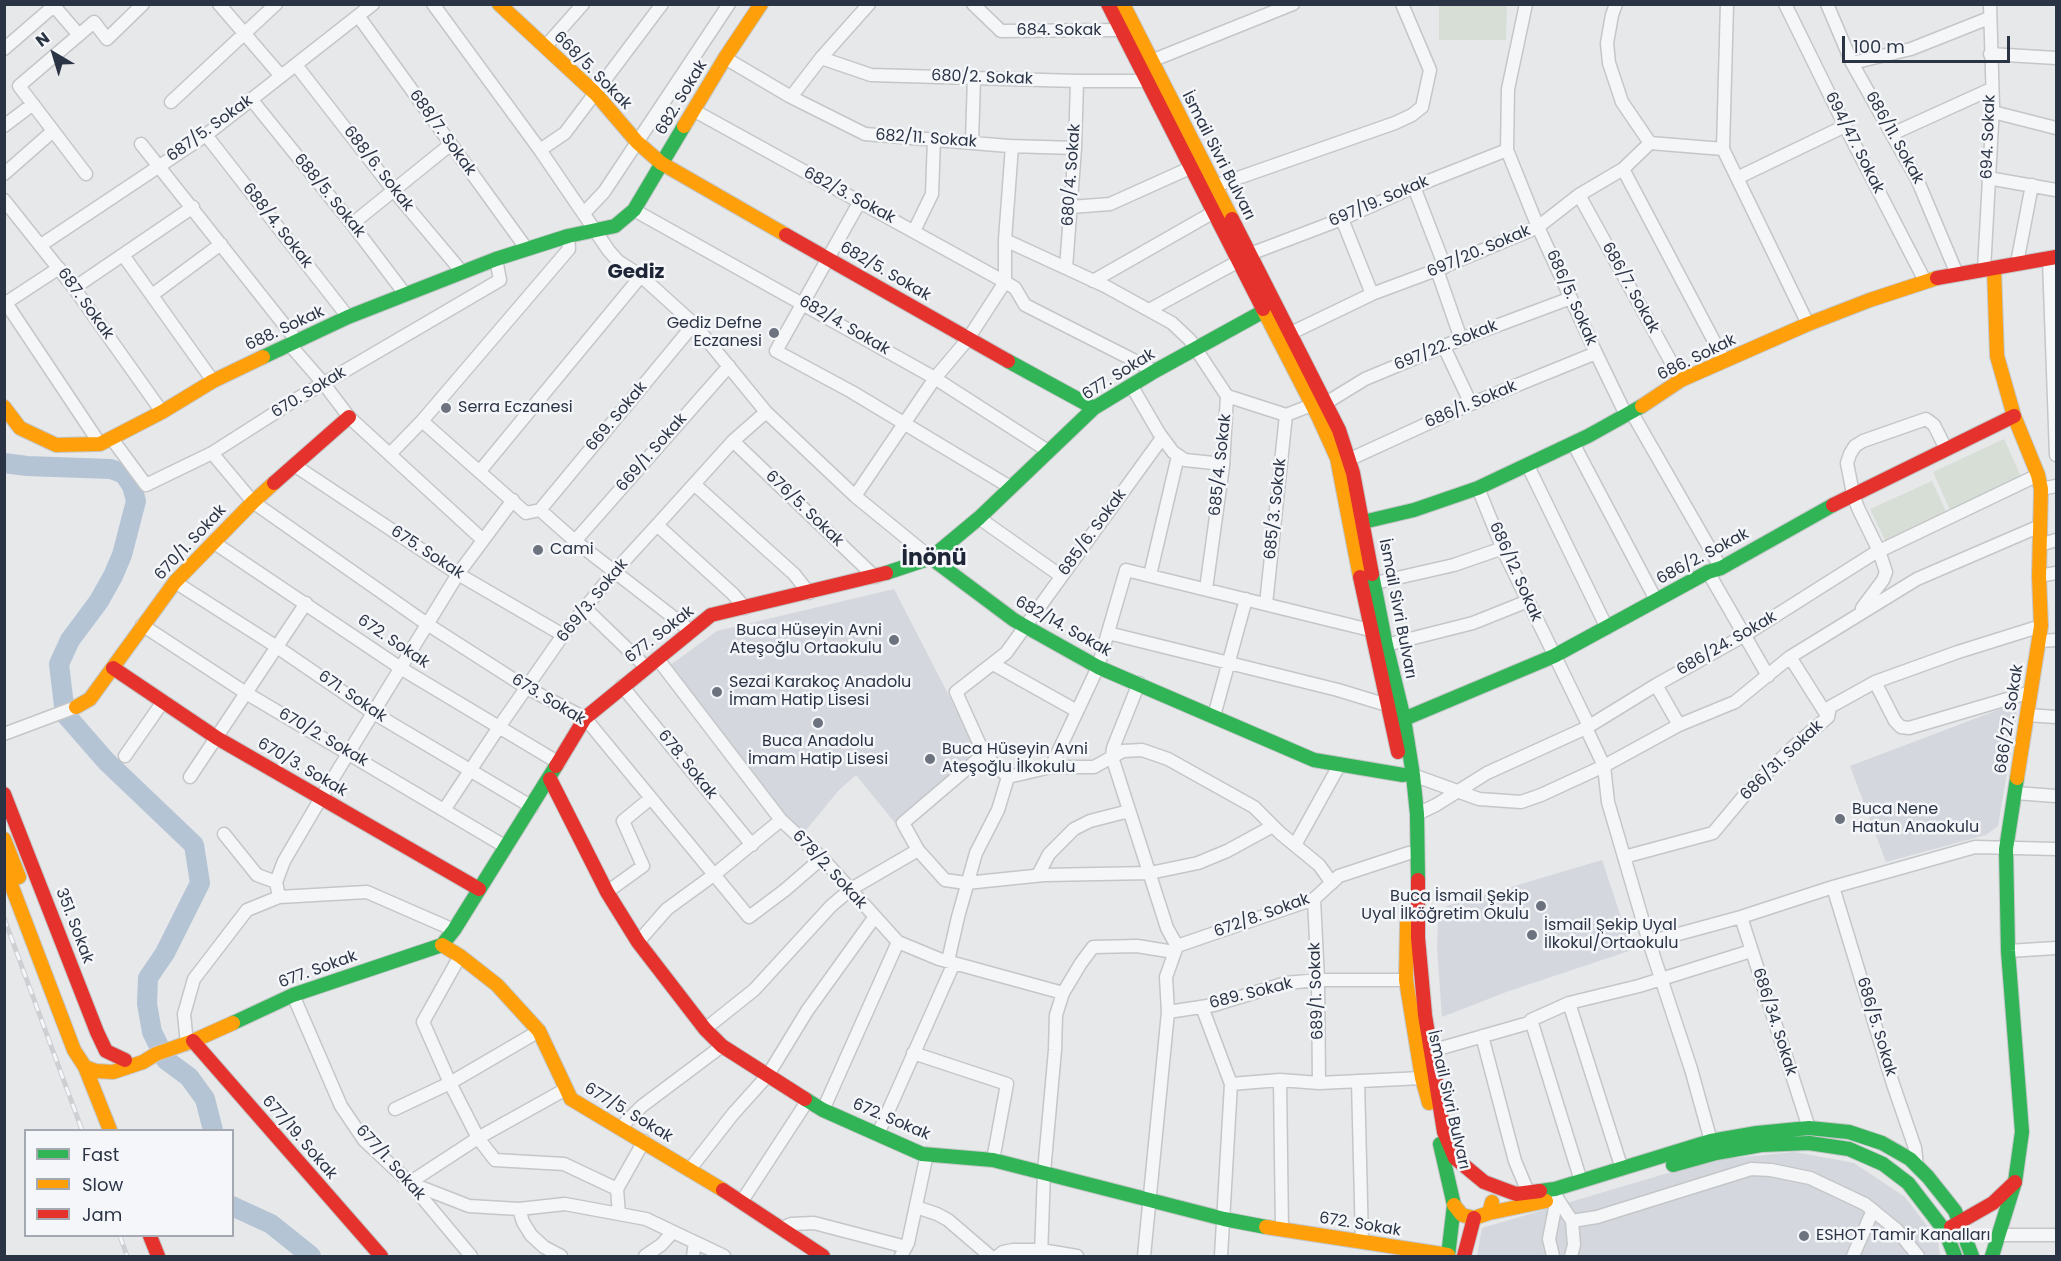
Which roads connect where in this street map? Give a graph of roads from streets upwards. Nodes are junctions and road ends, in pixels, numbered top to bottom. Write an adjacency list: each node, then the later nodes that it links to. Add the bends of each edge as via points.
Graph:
1 (143, 4): 28 (street, via 107,39 94,22)
2 (219, 4): 27 (street)
3 (276, 4): 27 (street)
4 (433, 4): 65 (street)
5 (499, 4): 29 (street, 668/5. Sokak)
6 (662, 4): 43 (street)
7 (729, 4): 58 (street)
8 (761, 4): 32 (street, 682. Sokak)
9 (869, 4): 33 (street)
10 (973, 4): 26 (street, 684. Sokak, via 1001,31)
11 (1108, 4): 26 (street, İsmail Sivri Bulvarı)
12 (1123, 4): 35 (street, İsmail Sivri Bulvarı)
13 (1293, 4): 35 (street)
14 (1402, 4): 76 (street, via 1430,70 1422,107 1395,123)
15 (1526, 4): 66 (street, 686/5. Sokak, via 1508,89)
16 (1616, 4): 59 (street, via 1607,43 1609,63 1622,102)
17 (1727, 4): 64 (street)
18 (1785, 4): 51 (street, 694/47. Sokak)
19 (1827, 4): 36 (street, 686/11. Sokak)
20 (1989, 4): 25 (street, 694. Sokak)
21 (55, 5): 28 (street); 30 (street)
22 (372, 5): 24 (street, 687/5. Sokak)
23 (583, 5): 29 (street)
24 (359, 17): 37 (street, 687/5. Sokak); 61 (street, 688/7. Sokak)
25 (1989, 18): 31 (street, 694. Sokak); 36 (street, via 1911,49)
26 (1120, 30): 41 (street, İsmail Sivri Bulvarı)
27 (245, 33): 38 (street); 46 (street)
28 (79, 35): 47 (street, via 19,86)
29 (545, 47): 43 (street, 668/5. Sokak)
30 (4, 49)
31 (1990, 54): 34 (street); 42 (street, 694. Sokak)
32 (725, 58): 44 (street, 682/11. Sokak); 48 (street, 682. Sokak)
33 (821, 58): 39 (street, 680/2. Sokak, via 871,75); 44 (street)
34 (2056, 58)
35 (1151, 61): 76 (street, İsmail Sivri Bulvarı)
36 (1852, 63): 54 (street, 686/11. Sokak)
37 (296, 64): 38 (street, 687/5. Sokak); 79 (street, 688/6. Sokak)
38 (281, 76): 45 (street, 687/5. Sokak)
39 (975, 78): 40 (street, 680/2. Sokak); 57 (street)
40 (1077, 81): 41 (street, 680/2. Sokak); 63 (street, 680/4. Sokak)
41 (1146, 81): 69 (street, İsmail Sivri Bulvarı)
42 (1991, 88): 49 (street, 694. Sokak); 54 (street)
43 (596, 94): 58 (street, 668/5. Sokak); 65 (street, via 565,133)
44 (791, 97): 56 (street, 682/11. Sokak, via 865,134)
45 (251, 99): 55 (street, 687/5. Sokak); 89 (street, 688/5. Sokak)
46 (171, 102)
47 (33, 104): 50 (street); 53 (street)
48 (693, 110): 67 (street, 682. Sokak); 82 (street, 682/3. Sokak)
49 (1993, 112): 52 (street); 74 (street, 694. Sokak)
50 (4, 126)
51 (1845, 126): 73 (street); 113 (street, 694/47. Sokak)
52 (2056, 128)
53 (53, 131): 71 (street); 72 (street)
54 (1892, 134): 109 (street, 686/11. Sokak, via 1917,179)
55 (206, 135): 68 (street, 687/5. Sokak); 123 (street, 688/4. Sokak)
56 (934, 139): 57 (street, 682/11. Sokak); 92 (street, via 932,194)
57 (972, 141): 62 (street, 682/11. Sokak)
58 (637, 142): 67 (street, 668/5. Sokak); 87 (street, via 604,192)
59 (1650, 143): 64 (street); 70 (street, 697/20. Sokak)
60 (141, 144): 68 (street)
61 (451, 144): 79 (street); 97 (street, 688/7. Sokak)
62 (1012, 146): 63 (street, 682/11. Sokak); 94 (street)
63 (1075, 148): 84 (street, 680/4. Sokak)
64 (1723, 149): 73 (street)
65 (540, 150): 87 (street)
66 (1507, 150): 77 (street, 697/19. Sokak); 90 (street, 686/5. Sokak)
67 (661, 164): 85 (street, 682. Sokak); 101 (street, 682/5. Sokak)
68 (159, 166): 83 (street); 96 (street, 687/5. Sokak)
69 (1190, 168): 84 (street, via 1110,204); 86 (street, İsmail Sivri Bulvarı)
70 (1623, 169): 80 (street, 697/20. Sokak); 133 (street)
71 (4, 174)
72 (86, 174)
73 (1737, 178): 125 (street)
74 (1988, 178): 75 (street); 107 (street, 694. Sokak)
75 (2032, 185): 78 (street); 103 (street)
76 (1215, 186): 99 (street, İsmail Sivri Bulvarı)
77 (1414, 187): 88 (street, 697/19. Sokak); 106 (street)
78 (2056, 190)
79 (394, 191): 89 (street); 108 (street, 688/6. Sokak)
80 (1578, 195): 90 (street, 697/20. Sokak); 137 (street, 686/7. Sokak)
81 (4, 200): 96 (street, 687. Sokak)
82 (859, 203): 92 (street, 682/3. Sokak); 101 (street)
83 (193, 207): 95 (street); 98 (street)
84 (1071, 207): 105 (street, 680/4. Sokak)
85 (634, 210): 91 (street, 688. Sokak, via 615,226); 119 (street, 682/4. Sokak)
86 (1214, 212): 99 (street, İsmail Sivri Bulvarı); 111 (street)
87 (584, 213): 91 (street)
88 (1342, 219): 99 (street, 697/19. Sokak); 116 (street)
89 (352, 224): 115 (street, 688/5. Sokak)
90 (1538, 227): 106 (street, 697/20. Sokak); 118 (street, 686/5. Sokak)
91 (597, 231): 93 (street, 688. Sokak); 110 (street, 682/14. Sokak, via 609,252)
92 (914, 231): 112 (street, 682/3. Sokak)
93 (568, 236): 97 (street, 688. Sokak); 152 (street, via 569,249)
94 (1005, 240): 105 (street, 685/4. Sokak); 112 (street)
95 (221, 244): 117 (street); 129 (street)
96 (40, 245): 104 (street, 687. Sokak)
97 (526, 248): 100 (street, 688. Sokak)
98 (123, 255): 114 (street); 117 (street)
99 (1244, 257): 121 (street, 697/19. Sokak); 122 (street, İsmail Sivri Bulvarı); 126 (street, İsmail Sivri Bulvarı)
100 (496, 258): 108 (street, 688. Sokak); 139 (street, 670. Sokak, via 500,280)
101 (828, 258): 119 (street); 127 (street, 682/5. Sokak)
102 (2053, 259): 103 (street, 686. Sokak); 162 (street)
103 (2018, 263): 107 (street, 686. Sokak)
104 (59, 268): 114 (street, 687. Sokak); 120 (street)
105 (1066, 268): 111 (street, 685/4. Sokak)
106 (1441, 268): 116 (street, 697/20. Sokak); 128 (street)
107 (1989, 269): 109 (street, 686. Sokak); 150 (street, 686/27. Sokak, via 1997,356)
108 (462, 272): 115 (street, 688. Sokak)
109 (1957, 274): 113 (street, 686. Sokak)
110 (641, 276): 124 (street, 682/14. Sokak); 169 (street)
111 (1093, 281): 121 (street, 685/4. Sokak)
112 (1005, 282): 127 (street); 135 (street, 682/3. Sokak, via 1015,288 1025,305)
113 (1925, 282): 125 (street, 686. Sokak)
114 (74, 288): 146 (street, 687. Sokak)
115 (405, 294): 123 (street, 688. Sokak)
116 (1372, 294): 126 (street, 697/20. Sokak)
117 (152, 295): 138 (street)
118 (1570, 298): 128 (street, 697/22. Sokak); 132 (street, 686/5. Sokak)
119 (803, 303): 136 (street, 682/4. Sokak); 153 (street, via 776,351)
120 (5, 304): 155 (street)
121 (1149, 310): 131 (street, 685/4. Sokak, via 1178,327)
122 (1264, 311): 131 (street, 677. Sokak); 142 (street, İsmail Sivri Bulvarı)
123 (348, 317): 129 (street, 688. Sokak)
124 (694, 324): 134 (street, 682/14. Sokak); 179 (street, 669. Sokak)
125 (1808, 324): 133 (street, 686. Sokak)
126 (1291, 333): 142 (street, İsmail Sivri Bulvarı)
127 (968, 339): 136 (street); 145 (street, 682/5. Sokak)
128 (1461, 339): 130 (street, 697/22. Sokak)
129 (293, 343): 138 (street, 688. Sokak); 139 (street)
130 (1444, 347): 142 (street, 697/22. Sokak, via 1365,379); 143 (street)
131 (1196, 349): 135 (street, 677. Sokak); 141 (street, 685/4. Sokak)
132 (1596, 353): 143 (street, 686/1. Sokak); 148 (street, 686/5. Sokak)
133 (1724, 360): 137 (street, 686. Sokak)
134 (729, 366): 147 (street, 682/14. Sokak); 186 (street, 669/1. Sokak)
135 (1155, 371): 140 (street, 677. Sokak)
136 (935, 378): 153 (street); 159 (street, 682/4. Sokak)
137 (1682, 380): 148 (street, 686. Sokak)
138 (213, 381): 146 (street, 688. Sokak)
139 (324, 384): 151 (street); 160 (street, 670. Sokak)
140 (1131, 385): 145 (street, 677. Sokak); 154 (street)
141 (1227, 396): 149 (street); 165 (street, 685/4. Sokak)
142 (1319, 404): 149 (street, 697/22. Sokak); 164 (street, İsmail Sivri Bulvarı, via 1339,430); 217 (street, İsmail Sivri Bulvarı, via 1337,458)
143 (1470, 404): 164 (street, 686/1. Sokak)
144 (4, 407): 155 (street, 688. Sokak, via 20,428 56,445)
145 (1094, 408): 159 (street, 677. Sokak)
146 (162, 412): 155 (street, 688. Sokak)
147 (766, 412): 156 (street, 669/3. Sokak); 176 (street, 682/14. Sokak)
148 (1629, 414): 157 (street, 686. Sokak); 192 (street, 686/5. Sokak)
149 (1286, 415): 208 (street, 685/3. Sokak)
150 (2014, 416): 158 (street, 686/2. Sokak); 168 (street, 686/27. Sokak)
151 (349, 417): 161 (street); 166 (street, 670/1. Sokak)
152 (422, 421): 161 (street); 169 (street)
153 (904, 423): 172 (street); 176 (street)
154 (1162, 438): 163 (street); 197 (street, 685/6. Sokak)
155 (106, 441): 160 (street, 670. Sokak, via 146,485)
156 (733, 441): 170 (street, 669/3. Sokak); 199 (street, 676/5. Sokak)
157 (1573, 443): 167 (street, 686. Sokak); 205 (street)
158 (1946, 449): 175 (street, 686/2. Sokak); 175 (street, via 1934,425 1926,420 1863,441 1855,446 1847,463)
159 (1048, 451): 172 (street, 677. Sokak)
160 (212, 453): 178 (street, 673. Sokak)
161 (390, 454): 184 (street)
162 (2056, 455): 168 (street, 686/24. Sokak)
163 (1178, 456): 165 (street); 196 (street)
164 (1348, 460): 181 (street, İsmail Sivri Bulvarı)
165 (1223, 464): 202 (street, 685/4. Sokak)
166 (294, 465): 178 (street, 670/1. Sokak); 195 (street, 675. Sokak)
167 (1528, 466): 173 (street, 686. Sokak); 216 (street)
168 (2036, 470): 174 (street, 686/27. Sokak); 190 (street, 686/24. Sokak)
169 (480, 471): 177 (street)
170 (694, 484): 182 (street, 669/3. Sokak); 203 (street, via 794,574)
171 (2056, 486): 174 (street)
172 (1010, 487): 180 (street, 677. Sokak)
173 (1479, 488): 181 (street, 686. Sokak); 189 (street, 686/12. Sokak)
174 (2041, 489): 183 (street, 686/27. Sokak)
175 (1853, 494): 190 (street); 192 (street, 686/2. Sokak)
176 (855, 496): 191 (street, 682/14. Sokak)
177 (513, 500): 179 (street, via 526,513); 184 (street)
178 (253, 502): 187 (street, 670/1. Sokak); 212 (street, 673. Sokak)
179 (540, 510): 186 (street)
180 (979, 518): 191 (street, 677. Sokak); 197 (street)
181 (1363, 522): 201 (street, İsmail Sivri Bulvarı)
182 (657, 525): 193 (street, 669/3. Sokak); 209 (street)
183 (2040, 526): 188 (street, 686/27. Sokak); 211 (street, via 1917,579)
184 (483, 540): 195 (street)
185 (2056, 540): 188 (street)
186 (575, 541): 193 (street)
187 (213, 542): 200 (street, 670/1. Sokak); 207 (street, 672. Sokak)
188 (2040, 545): 198 (street, 686/27. Sokak)
189 (1503, 548): 201 (street, via 1454,565); 206 (street, 686/12. Sokak)
190 (1879, 550): 211 (street, via 1886,572); 221 (street, 686/24. Sokak)
191 (931, 558): 199 (street, 677. Sokak); 215 (street, 682/14. Sokak)
192 (1715, 570): 205 (street, 686/2. Sokak); 221 (street, 686/5. Sokak)
193 (615, 571): 210 (street, 669/3. Sokak); 218 (street)
194 (2056, 573): 198 (street)
195 (458, 574): 212 (street); 220 (street, 675. Sokak)
196 (1150, 575): 202 (street); 219 (street, via 1126,570)
197 (1061, 576): 215 (street, 685/6. Sokak)
198 (2039, 576): 214 (street, 686/27. Sokak)
199 (875, 577): 203 (street, 677. Sokak)
200 (175, 582): 213 (street, 670/1. Sokak); 225 (street, 671. Sokak)
201 (1375, 583): 224 (street, İsmail Sivri Bulvarı)
202 (1206, 589): 204 (street)
203 (809, 593): 209 (street, 677. Sokak)
204 (1246, 599): 208 (street); 229 (street)
205 (1656, 600): 216 (street, 686/2. Sokak)
206 (1528, 601): 224 (street, via 1473,624); 226 (street, 686/12. Sokak)
207 (306, 603): 225 (street); 233 (street, 672. Sokak)
208 (1266, 604): 217 (street)
209 (745, 608): 218 (street, 677. Sokak, via 711,615)
210 (586, 609): 220 (street, 669/3. Sokak); 228 (street, 678/2. Sokak)
211 (1855, 616): 227 (street)
212 (427, 624): 233 (street); 239 (street, 673. Sokak)
213 (142, 625): 232 (street, 670/1. Sokak); 241 (street, 670/2. Sokak)
214 (2041, 626): 223 (street, 686/27. Sokak); 235 (street, 686/31. Sokak)
215 (1024, 627): 230 (street, 685/6. Sokak); 231 (street, 682/14. Sokak)
216 (1607, 628): 226 (street, 686/2. Sokak)
217 (1370, 630): 243 (street, İsmail Sivri Bulvarı)
218 (691, 631): 228 (street, 677. Sokak)
219 (1108, 633): 229 (street); 231 (street)
220 (563, 635): 239 (street, 669/3. Sokak)
221 (1745, 635): 234 (street, 686/5. Sokak); 237 (street, 686/24. Sokak)
222 (2056, 640): 223 (street)
223 (2040, 641): 240 (street, 686/27. Sokak)
224 (1386, 645): 252 (street, İsmail Sivri Bulvarı)
225 (277, 647): 241 (street); 246 (street, 671. Sokak)
226 (1554, 656): 252 (street, 686/2. Sokak); 255 (street, 686/12. Sokak)
227 (1790, 657): 234 (street); 249 (street)
228 (651, 663): 238 (street, 677. Sokak); 281 (street, 678/2. Sokak)
229 (1230, 663): 243 (street); 248 (street)
230 (993, 664): 245 (street); 259 (street, 685/6. Sokak, via 956,692)
231 (1098, 667): 236 (street, 682/14. Sokak); 245 (street)
232 (113, 668): 242 (street, 670/3. Sokak); 244 (street, 670/1. Sokak, via 90,699)
233 (402, 669): 246 (street); 254 (street, 672. Sokak)
234 (1768, 676): 253 (street, via 1735,702)
235 (1875, 682): 240 (street, via 1895,720 1901,727 1909,728); 249 (street, 686/31. Sokak, via 1830,707)
236 (1139, 683): 248 (street, 682/14. Sokak); 261 (street)
237 (1656, 685): 253 (street); 255 (street, 686/24. Sokak)
238 (622, 686): 251 (street, 677. Sokak); 285 (street, 678. Sokak)
239 (527, 688): 251 (street, 673. Sokak); 254 (street, 669/3. Sokak)
240 (2031, 692): 247 (street, 686/27. Sokak)
241 (246, 693): 257 (street); 258 (street, 670/2. Sokak)
242 (162, 703): 257 (street, 670/3. Sokak); 260 (street)
243 (1387, 705): 267 (street, İsmail Sivri Bulvarı)
244 (76, 706): 256 (street)
245 (1077, 711): 265 (street)
246 (372, 712): 258 (street); 266 (street, 671. Sokak)
247 (2027, 714): 250 (street); 272 (street, 686/27. Sokak)
248 (1214, 716): 263 (street, 682/14. Sokak, via 1314,760)
249 (1828, 717): 292 (street, 686/31. Sokak, via 1748,791 1713,833)
250 (2056, 717)
251 (585, 718): 262 (street, 677. Sokak); 276 (street, 673. Sokak)
252 (1404, 719): 267 (street, İsmail Sivri Bulvarı)
253 (1678, 725): 264 (street)
254 (499, 727): 262 (street, 672. Sokak); 266 (street, 669/3. Sokak)
255 (1588, 727): 264 (street, 686/12. Sokak); 271 (street, 686/24. Sokak, via 1487,773)
256 (4, 734)
257 (217, 738): 268 (street); 275 (street, 670/3. Sokak)
258 (348, 752): 275 (street); 278 (street, 670/2. Sokak)
259 (984, 754): 269 (street); 290 (street, via 903,823)
260 (126, 756)
261 (1112, 758): 265 (street, via 1094,767); 279 (street); 282 (street, via 1123,751 1142,750 1168,759 1254,807)
262 (559, 763): 270 (street, 677. Sokak)
263 (1340, 764): 267 (street, 682/14. Sokak); 286 (street)
264 (1604, 766): 271 (street, via 1521,802 1479,799); 292 (street, 686/12. Sokak, via 1608,802)
265 (1051, 767): 269 (street)
266 (471, 770): 277 (street, 671. Sokak); 278 (street, 669/3. Sokak)
267 (1408, 775): 271 (street); 280 (street, İsmail Sivri Bulvarı); 291 (street, İsmail Sivri Bulvarı)
268 (190, 777)
269 (1008, 777): 299 (street)
270 (550, 779): 277 (street, 677. Sokak); 304 (street, 672. Sokak)
271 (1458, 791): 280 (street, 686/24. Sokak)
272 (2015, 793): 274 (street); 288 (street, 686/27. Sokak)
273 (4, 794): 337 (street, 351. Sokak, via 97,1032 106,1051)
274 (2056, 796)
275 (321, 798): 298 (street); 302 (street, 670/3. Sokak)
276 (651, 798): 296 (street, 673. Sokak); 304 (street, via 623,821 643,866)
277 (532, 807): 287 (street, 677. Sokak)
278 (444, 810): 287 (street, 670/2. Sokak)
279 (1129, 811): 295 (street); 297 (street, via 1090,821 1074,830 1049,854)
280 (1417, 814): 334 (street, İsmail Sivri Bulvarı, via 1418,938)
281 (781, 820): 285 (street); 293 (street, 678/2. Sokak)
282 (1273, 826): 286 (street); 295 (street, via 1198,863)
283 (224, 834): 298 (street, via 257,875)
284 (4, 839): 337 (street, 351. Sokak, via 82,1038 95,1059)
285 (752, 845): 296 (street)
286 (1295, 845): 300 (street)
287 (506, 848): 302 (street, 677. Sokak)
288 (2006, 849): 289 (street); 301 (street, via 1975,847); 317 (street, 686/27. Sokak)
289 (2056, 849)
290 (918, 850): 299 (street, via 945,880); 303 (street)
291 (1409, 853): 300 (street, 672/8. Sokak, via 1339,876); 322 (street, İsmail Sivri Bulvarı)
292 (1624, 857): 312 (street, 686/12. Sokak)
293 (822, 858): 296 (street, 673. Sokak, via 749,916); 303 (street, 678/2. Sokak)
294 (4, 866): 338 (street, via 74,1050)
295 (1150, 873): 297 (street); 315 (street)
296 (716, 874): 310 (street, via 667,909)
297 (1038, 875): 299 (street)
298 (276, 882): 305 (street)
299 (966, 883): 319 (street)
300 (1332, 883): 306 (street, 672/8. Sokak)
301 (1833, 887): 307 (street); 359 (street, 686/5. Sokak, via 1915,1148)
302 (479, 889): 309 (street, 677. Sokak)
303 (851, 889): 308 (street, 678/2. Sokak); 329 (street, via 754,990)
304 (607, 892): 310 (street, 672. Sokak)
305 (279, 897): 309 (street, via 367,892); 332 (street, via 247,910 194,979 184,1014)
306 (1314, 899): 315 (street, 672/8. Sokak); 321 (street, 689/1. Sokak)
307 (1742, 917): 312 (street); 316 (street, 686/34. Sokak)
308 (874, 918): 311 (street, 678/2. Sokak); 339 (street, via 807,1011)
309 (454, 930): 313 (street, 677. Sokak)
310 (638, 942): 329 (street, 672. Sokak)
311 (898, 942): 319 (street, 678/2. Sokak); 349 (street)
312 (1648, 942): 320 (street, 686/12. Sokak)
313 (442, 945): 318 (street, 677/5. Sokak); 324 (street, 677. Sokak)
314 (2056, 948): 317 (street)
315 (1175, 949): 323 (street, via 1093,947); 327 (street, via 1166,977)
316 (1751, 951): 320 (street); 351 (street, 686/34. Sokak)
317 (2008, 951): 365 (street, 686/27. Sokak, via 2022,1132)
318 (460, 956): 330 (street, 677/5. Sokak, via 497,985); 343 (street, via 423,1022)
319 (951, 962): 323 (street, 678/2. Sokak); 335 (street)
320 (1662, 979): 325 (street); 355 (street, 686/12. Sokak)
321 (1318, 980): 322 (street, 689. Sokak); 326 (street, 689. Sokak, via 1286,983); 344 (street, 689/1. Sokak)
322 (1406, 980): 340 (street, İsmail Sivri Bulvarı)
323 (1063, 993): 362 (street, via 1056,1015)
324 (293, 995): 332 (street, 677. Sokak); 366 (street, 677/1. Sokak, via 341,1106 364,1140)
325 (1569, 1003): 328 (street); 360 (street)
326 (1202, 1007): 327 (street, 689. Sokak); 345 (street)
327 (1168, 1012): 371 (street)
328 (1532, 1022): 331 (street); 363 (street)
329 (705, 1029): 333 (street, 672. Sokak)
330 (539, 1031): 343 (street); 346 (street, 677/5. Sokak)
331 (1482, 1036): 334 (street); 369 (street, via 1515,1161)
332 (186, 1044): 336 (street, 677. Sokak); 399 (street, 677/19. Sokak)
333 (722, 1046): 339 (street, 672. Sokak); 350 (street, via 642,1106)
334 (1431, 1051): 364 (street, İsmail Sivri Bulvarı, via 1444,1132 1455,1158)
335 (913, 1053): 353 (street); 358 (street, via 1007,1084)
336 (156, 1054): 337 (street, 351. Sokak); 338 (street, via 113,1072)
337 (125, 1060)
338 (86, 1067): 352 (street)
339 (768, 1075): 347 (street, 672. Sokak); 361 (street)
340 (1422, 1078): 342 (street); 367 (street, İsmail Sivri Bulvarı)
341 (1280, 1080): 344 (street); 345 (street); 385 (street)
342 (1358, 1081): 344 (street); 391 (street)
343 (450, 1083): 348 (street); 354 (street)
344 (1319, 1083)
345 (1231, 1084): 381 (street)
346 (566, 1089): 350 (street, 677/5. Sokak, via 571,1099); 354 (street)
347 (808, 1101): 349 (street, 672. Sokak); 372 (street)
348 (395, 1109)
349 (823, 1110): 353 (street, 672. Sokak)
350 (620, 1128): 356 (street, 677/5. Sokak)
351 (1809, 1128): 355 (street); 359 (street, via 1849,1132 1882,1143)
352 (109, 1129)
353 (878, 1134): 357 (street, 672. Sokak)
354 (478, 1138): 366 (street); 368 (street, via 495,1160 564,1164)
355 (1711, 1141): 360 (street)
356 (644, 1142): 361 (street, 677/5. Sokak); 368 (street)
357 (927, 1154): 358 (street, 672. Sokak); 374 (street)
358 (993, 1160): 362 (street, 672. Sokak)
359 (1917, 1166): 383 (street)
360 (1622, 1169): 363 (street)
361 (690, 1170): 372 (street, 677/5. Sokak)
362 (1044, 1172): 371 (street, 672. Sokak); 395 (street)
363 (1581, 1181): 370 (street)
364 (1484, 1182): 367 (street); 369 (street, İsmail Sivri Bulvarı, via 1516,1194); 377 (street, via 1493,1197)
365 (2015, 1182): 379 (street); 388 (street, 686/27. Sokak)
366 (409, 1183): 375 (street, via 469,1206); 400 (street, 677/1. Sokak)
367 (1460, 1186): 373 (street, İsmail Sivri Bulvarı)
368 (617, 1189): 378 (street)
369 (1528, 1192): 370 (street, İsmail Sivri Bulvarı)
370 (1556, 1194): 377 (street); 382 (street); 386 (street, via 1716,1153 1761,1145 1809,1143 1849,1149 1882,1164 1908,1183); 412 (street, via 1549,1239)
371 (1149, 1200): 381 (street, 672. Sokak); 409 (street)
372 (742, 1201): 384 (street, 677/5. Sokak)
373 (1454, 1205): 380 (street, via 1462,1215); 397 (street, İsmail Sivri Bulvarı)
374 (916, 1207): 394 (street); 406 (street, via 948,1220)
375 (519, 1209): 378 (street, via 565,1204); 401 (street, via 531,1235)
376 (1873, 1210): 382 (street, via 1810,1178 1750,1168); 414 (street); 415 (street, via 1897,1230)
377 (1489, 1213): 380 (street)
378 (619, 1214): 387 (street, via 646,1219)
379 (1976, 1214): 383 (street); 388 (street)
380 (1474, 1218): 411 (street)
381 (1224, 1219): 385 (street, 672. Sokak); 410 (street)
382 (1572, 1221): 413 (street)
383 (1961, 1222): 386 (street); 417 (street)
384 (782, 1228): 394 (street, via 814,1222); 405 (street, 677/5. Sokak)
385 (1282, 1230): 391 (street, 672. Sokak)
386 (1945, 1231): 416 (street)
387 (672, 1233): 392 (street); 402 (street)
388 (2000, 1235): 389 (street); 396 (street, 686/27. Sokak)
389 (2056, 1235)
390 (150, 1237): 398 (street)
391 (1362, 1242): 393 (street, 672. Sokak)
392 (694, 1243): 403 (street); 404 (street)
393 (1380, 1250): 397 (street, 672. Sokak)
394 (903, 1252)
395 (1041, 1253): 407 (street, via 1013,1250); 408 (street)
396 (1990, 1254)
397 (1448, 1256)
398 (158, 1257)
399 (381, 1257)
400 (471, 1257)
401 (561, 1257)
402 (645, 1257)
403 (693, 1257)
404 (724, 1257)
405 (823, 1257)
406 (990, 1257)
407 (998, 1257)
408 (1077, 1257)
409 (1144, 1257)
410 (1221, 1257)
411 (1464, 1257)
412 (1553, 1257)
413 (1571, 1257)
414 (1853, 1257)
415 (1918, 1257)
416 (1955, 1257)
417 (1972, 1257)

